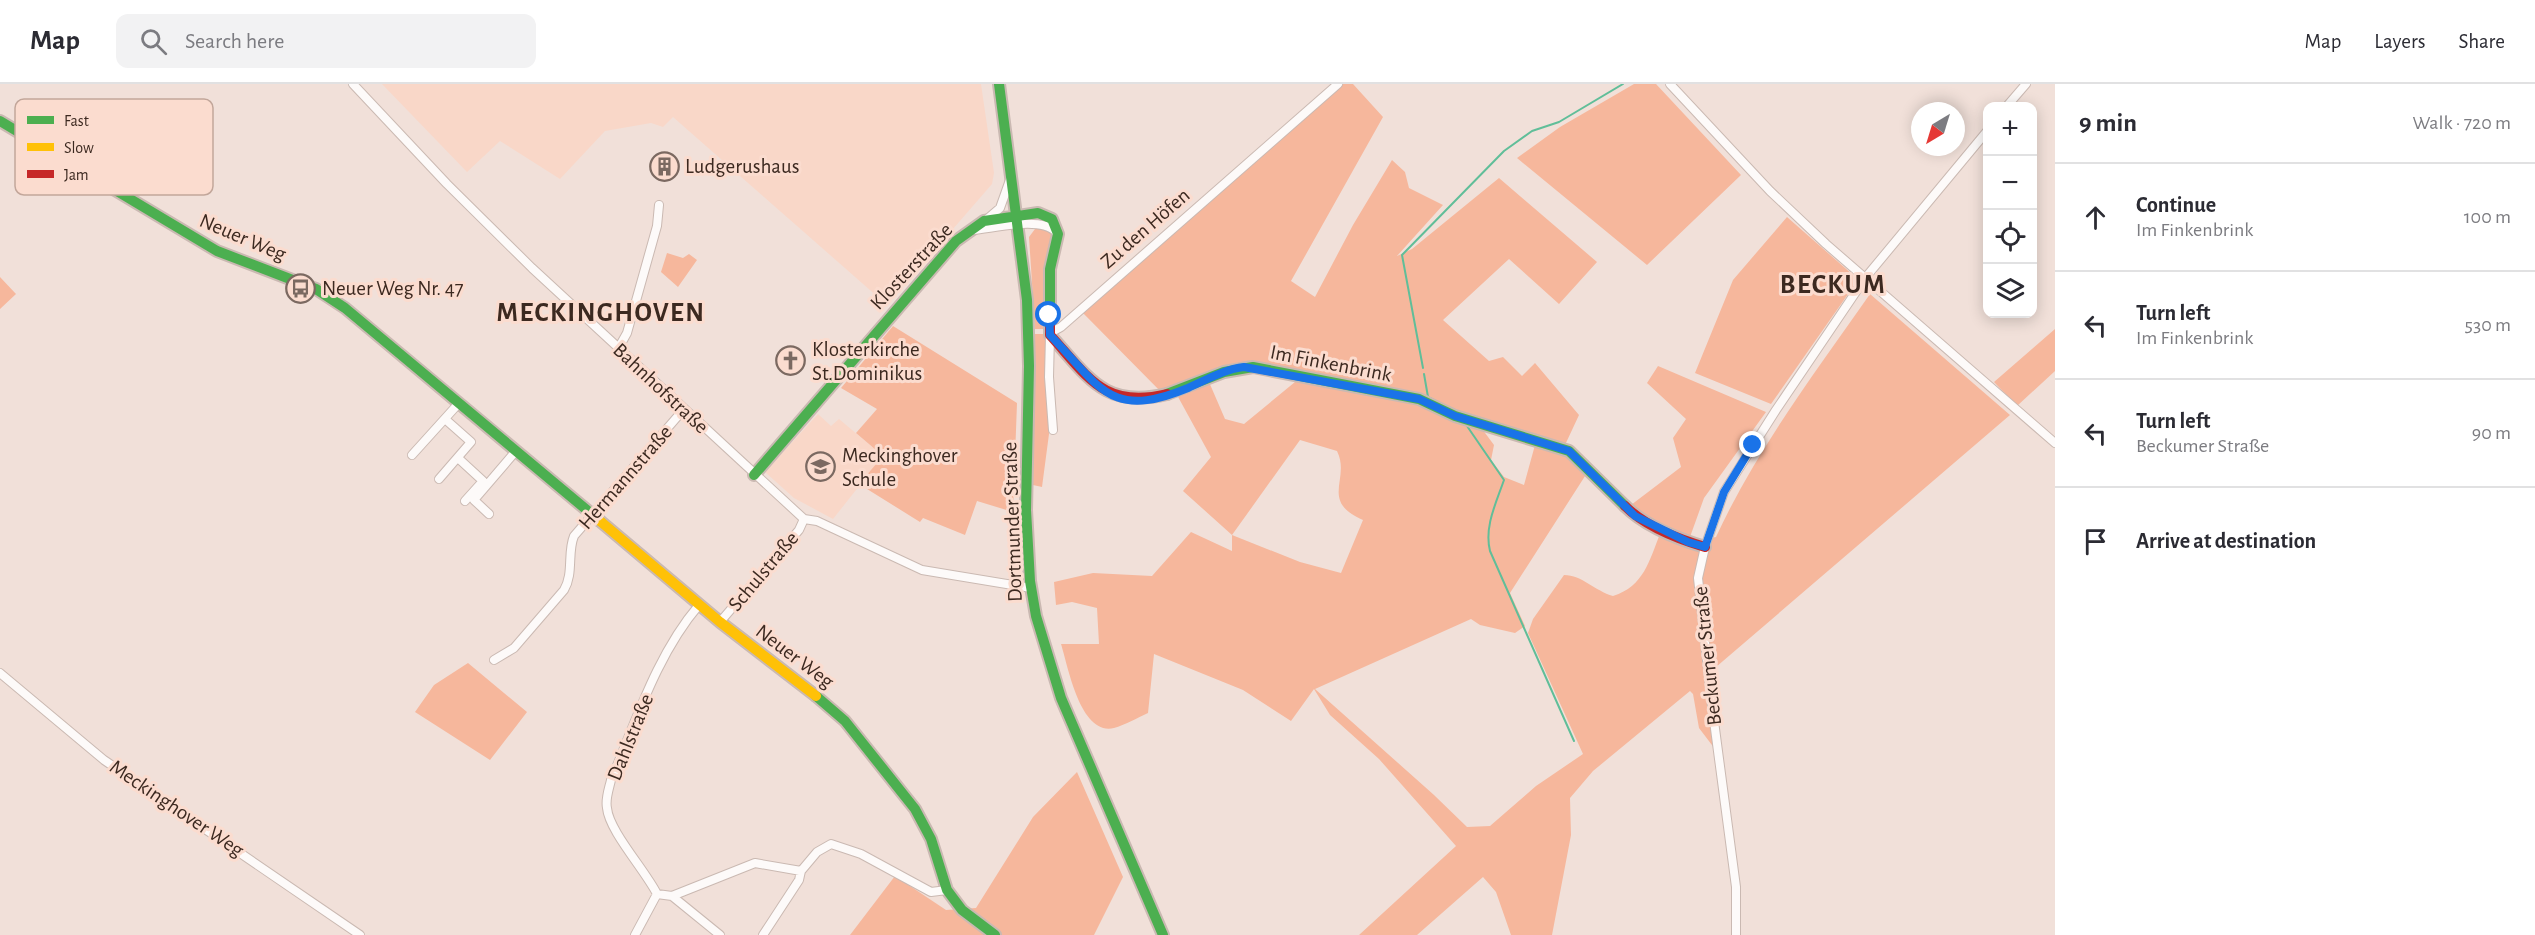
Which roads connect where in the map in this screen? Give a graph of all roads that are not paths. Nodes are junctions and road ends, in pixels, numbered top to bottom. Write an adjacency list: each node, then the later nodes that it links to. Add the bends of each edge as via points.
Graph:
1 (353, 84): 18 (street, Bahnhofstraße, via 490,227)
2 (999, 84): 10 (street, Dortmunder Straße)
3 (1338, 84): 17 (street, Zu den Höfen)
4 (1670, 84): 16 (street, via 1770,191)
5 (2026, 84): 6 (street)
6 (2010, 102)
7 (0, 121): 8 (street, Neuer Weg)
8 (15, 130)
9 (1983, 136): 16 (street, Beckumer Straße)
10 (1011, 176): 13 (street, via 1000,208); 14 (street, Dortmunder Straße)
11 (124, 195): 19 (street, Neuer Weg, via 217,251 316,288)
12 (659, 205): 18 (street, via 657,226 627,333)
13 (984, 221): 14 (street); 15 (street)
14 (1019, 221): 15 (street, Klosterstraße); 17 (street, via 1038,213 1052,219 1058,234 1050,268); 35 (street, Dortmunder Straße, via 1029,334 1027,497)
15 (971, 231): 27 (street, Klosterstraße, via 947,250)
16 (1866, 277): 23 (street); 34 (street, Beckumer Straße, via 1724,492)
17 (1050, 334): 22 (street); 34 (street, Im Finkenbrink, via 1103,390 1130,402 1167,396 1244,367 1419,399 1455,416 1569,451 1635,516)
18 (618, 349): 20 (street, Bahnhofstraße)
19 (459, 403): 21 (street); 24 (street, Neuer Weg)
20 (684, 409): 27 (street, Bahnhofstraße); 32 (street, Hermannstraße)
21 (445, 419): 25 (street); 26 (street, via 471,442)
22 (1053, 430)
23 (2055, 442)
24 (516, 451): 29 (street); 32 (street, Neuer Weg)
25 (412, 455)
26 (458, 458): 28 (street); 29 (street)
27 (754, 475): 33 (street, Bahnhofstraße)
28 (439, 479)
29 (485, 483): 30 (street); 31 (street, via 474,500)
30 (465, 501)
31 (489, 514)
32 (593, 516): 36 (street, Neuer Weg); 38 (street, Hermannstraße, via 574,536 564,590 514,648)
33 (804, 519): 35 (street, Bahnhofstraße, via 817,521 922,570); 37 (street, Schulstraße, via 800,530)
34 (1705, 547): 50 (street, Beckumer Straße, via 1698,578 1736,887)
35 (1031, 588): 49 (street, Dortmunder Straße, via 1048,662)
36 (699, 605): 37 (street, Neuer Weg); 42 (street, Dahlstraße, via 683,623 665,657 611,780 606,801 609,818)
37 (720, 622): 41 (street, Neuer Weg, via 845,721 915,809)
38 (494, 660)
39 (0, 673): 44 (street, Meckinghover Weg, via 104,760)
40 (801, 871): 41 (street, via 817,852 831,844 861,854 931,892); 43 (street, via 755,863); 47 (street)
41 (947, 890): 48 (street, Neuer Weg, via 962,910)
42 (657, 894): 43 (street); 45 (street)
43 (672, 896): 46 (street)
44 (360, 935)
45 (635, 935)
46 (720, 935)
47 (763, 935)
48 (995, 935)
49 (1163, 935)
50 (1736, 935)

